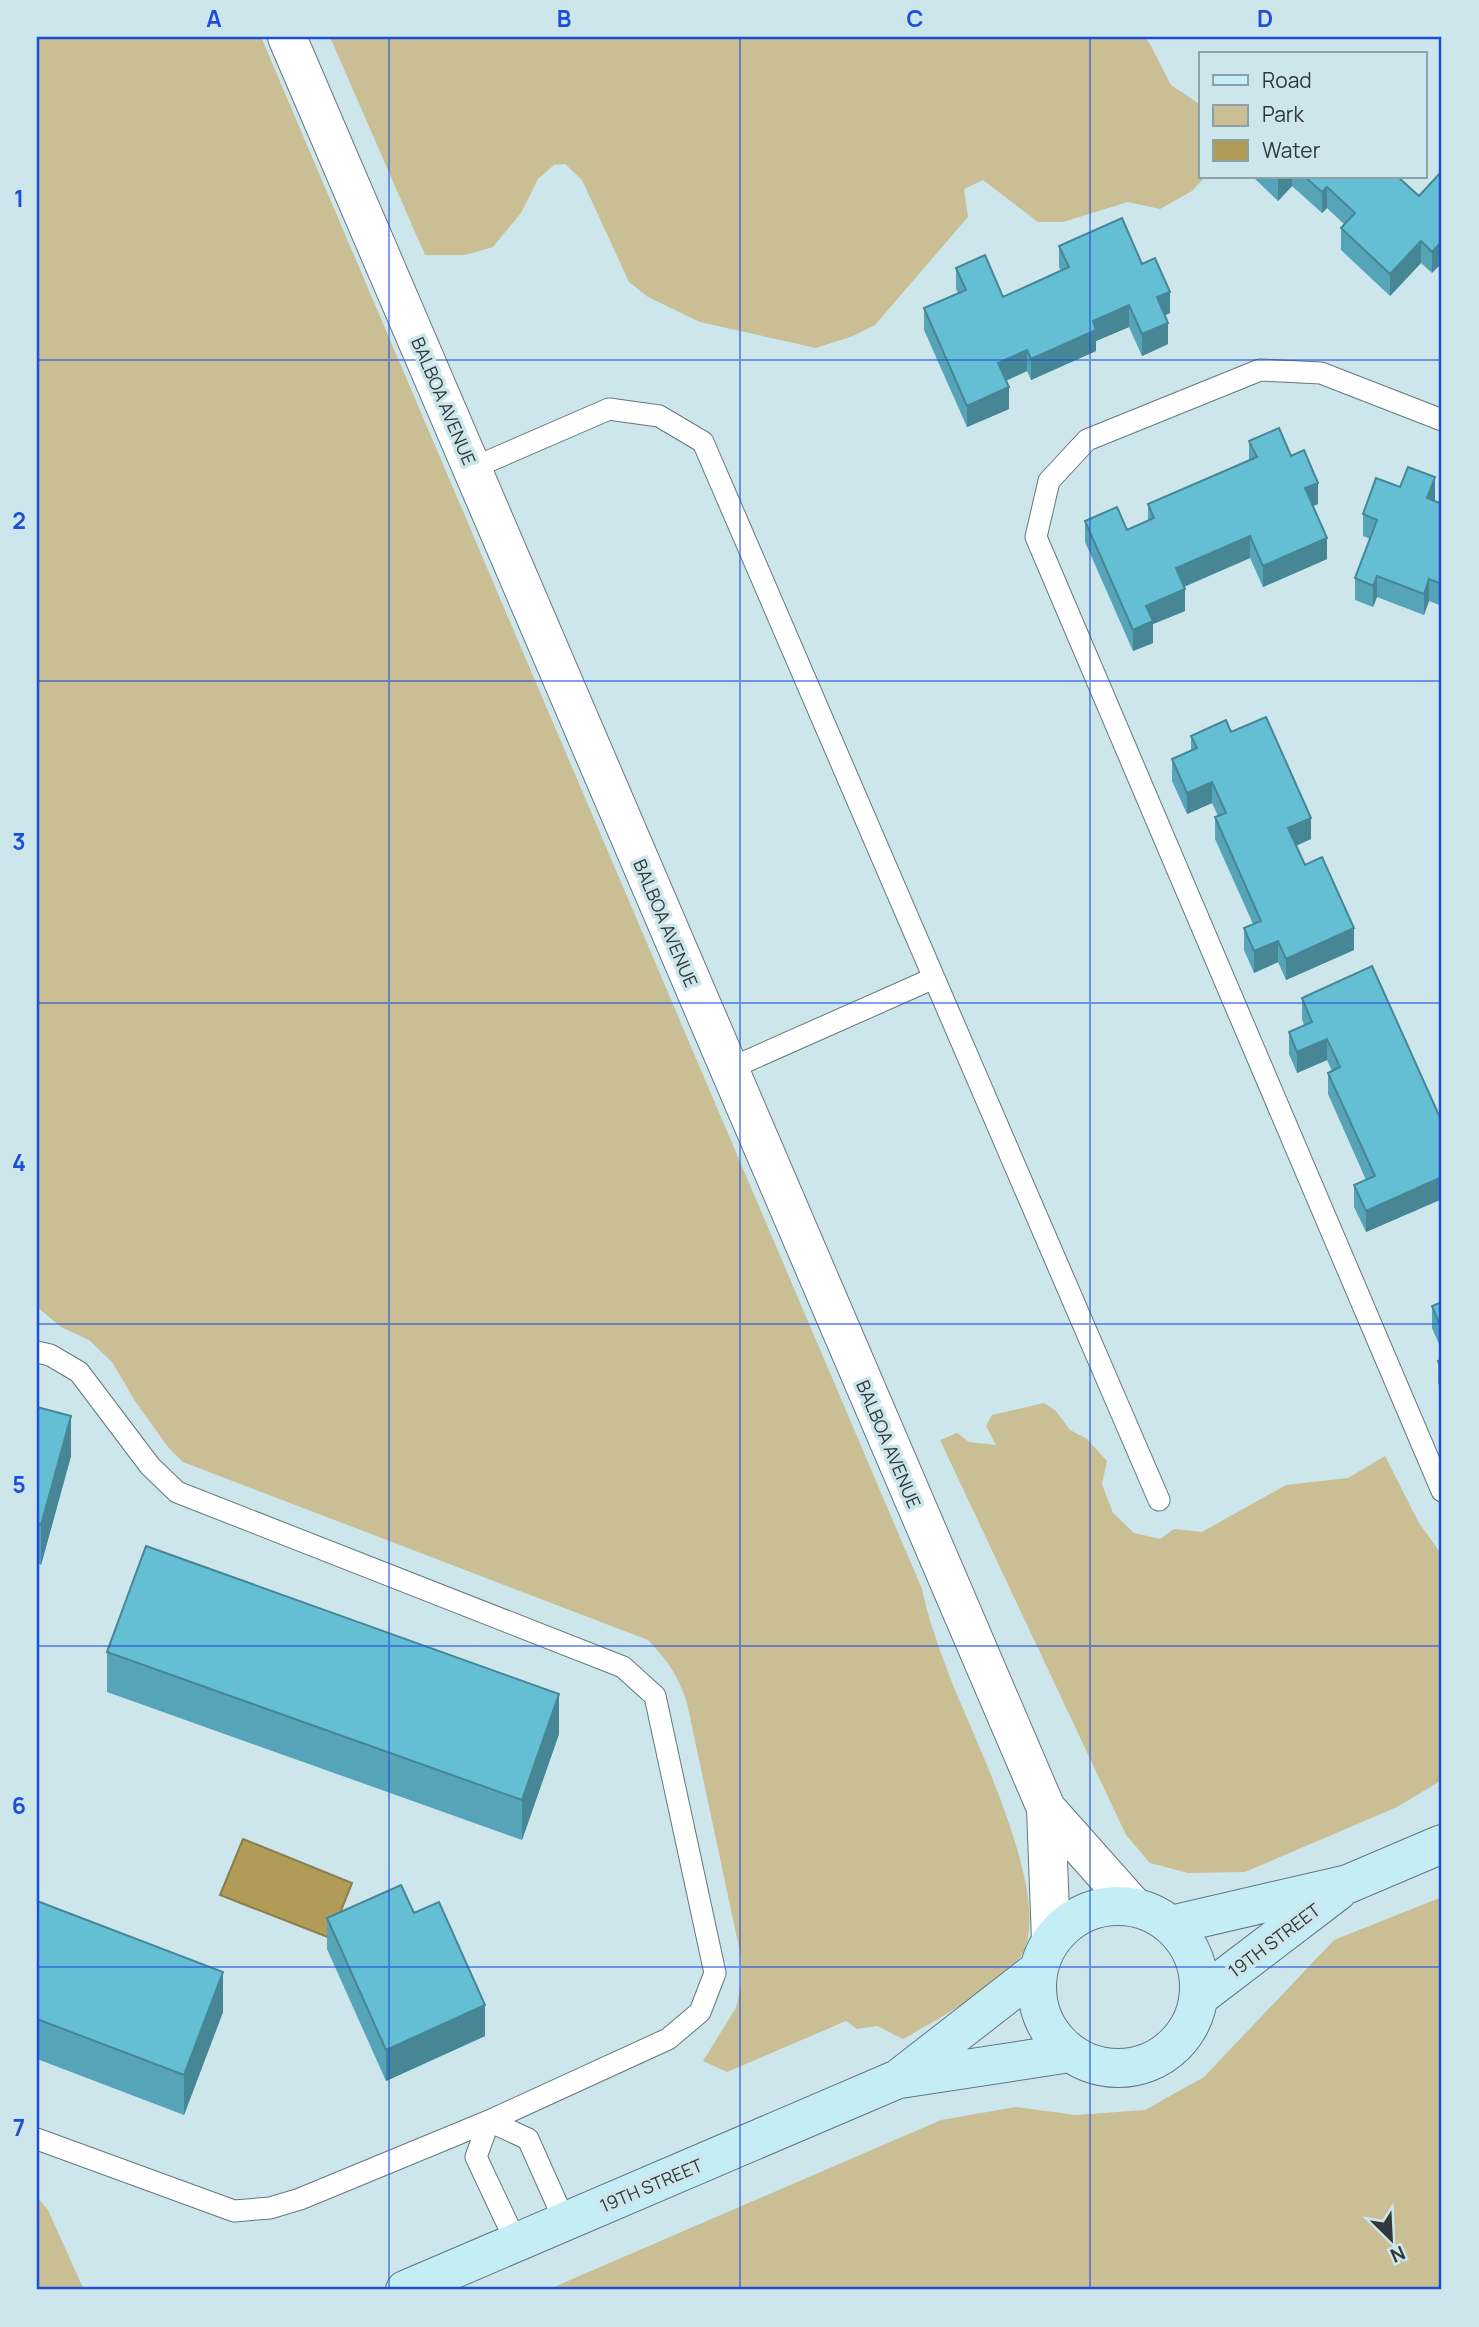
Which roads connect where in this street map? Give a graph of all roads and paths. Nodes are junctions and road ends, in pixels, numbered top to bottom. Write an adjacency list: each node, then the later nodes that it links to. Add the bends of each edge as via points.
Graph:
1 (286, 37): 3 (street, BALBOA AVENUE)
2 (1442, 420): 7 (lane, via 1321,373 1260,370 1087,440 1049,481 1036,537)
3 (473, 468): 4 (lane, via 609,409 659,416 703,442); 5 (street, BALBOA AVENUE)
4 (934, 978): 5 (lane); 8 (lane)
5 (729, 1069): 9 (street, BALBOA AVENUE)
6 (37, 1352): 18 (lane, via 79,1372 150,1466 177,1492 623,1667 655,1696 715,1973 701,2012 668,2039)
7 (1442, 1491)
8 (1159, 1500)
9 (1046, 1808): 12 (street, BALBOA AVENUE); 14 (street, BALBOA AVENUE)
10 (1442, 1844): 11 (main road, 19TH STREET)
11 (1348, 1884): 13 (main road, 19TH STREET); 15 (main road, 19TH STREET)
12 (1134, 1907): 13 (main road); 14 (main road, via 1115,1905 1088,1912 1065,1925)
13 (1171, 1925): 15 (main road, via 1194,1957)
14 (1045, 1955): 16 (main road, via 1036,1991 1042,2016 1055,2040); 17 (main road, 19TH STREET)
15 (1199, 1997): 16 (main road, via 1180,2039 1147,2063 1108,2068)
16 (1070, 2053): 17 (main road, 19TH STREET)
17 (898, 2079): 20 (main road, 19TH STREET)
18 (489, 2121): 19 (lane, via 300,2199 234,2211); 20 (lane, via 528,2138); 21 (lane, via 477,2157)
19 (37, 2139)
20 (565, 2222): 21 (main road, 19TH STREET)
21 (516, 2242): 22 (main road, 19TH STREET)
22 (405, 2290)

